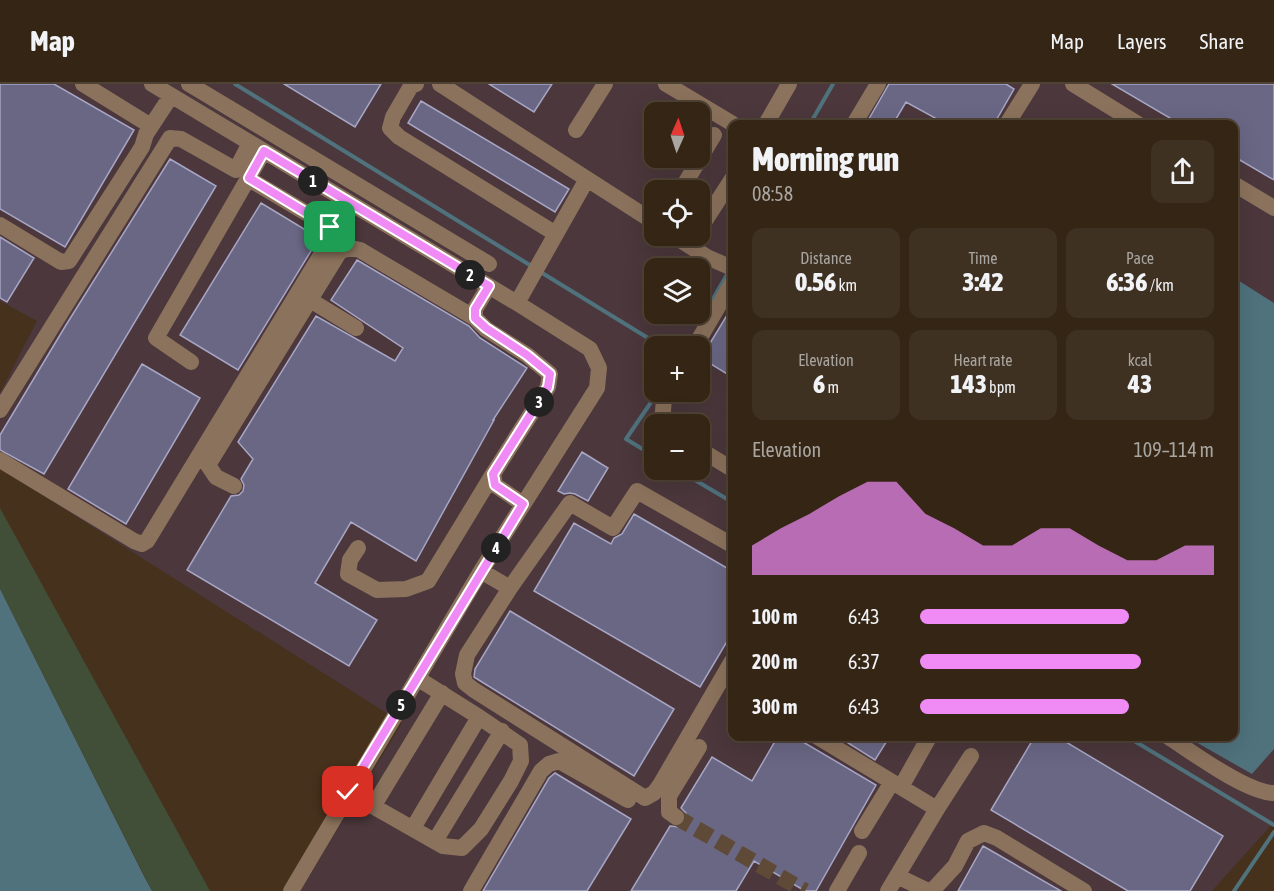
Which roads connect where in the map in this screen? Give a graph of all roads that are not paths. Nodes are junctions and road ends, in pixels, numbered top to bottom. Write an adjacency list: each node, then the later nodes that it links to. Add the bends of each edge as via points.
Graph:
1 (83, 84): 18 (street)
2 (152, 84): 12 (street)
3 (189, 84): 33 (street)
4 (416, 84): 31 (street, via 411,86 390,128)
5 (440, 84): 23 (street)
6 (605, 84): 19 (street)
7 (666, 84): 17 (street)
8 (789, 84): 13 (street)
9 (878, 84): 14 (street)
10 (1073, 84): 16 (street)
11 (1028, 85): 15 (street)
12 (171, 96): 18 (street); 21 (street)
13 (768, 120)
14 (856, 120)
15 (1009, 120)
16 (1132, 120)
17 (728, 121)
18 (151, 126): 30 (street, via 142,147 69,261 61,262)
19 (576, 130)
20 (714, 135): 24 (street)
21 (257, 147): 22 (street); 35 (street); 43 (street, via 236,170 181,139 170,138)
22 (249, 178): 42 (street, via 156,338); 45 (street, via 330,227 332,234 147,541 134,542)
23 (587, 179): 29 (street); 31 (street)
24 (687, 180)
25 (728, 185): 28 (street)
26 (1238, 187): 27 (street)
27 (1274, 208)
28 (710, 213)
29 (644, 216)
30 (0, 225)
31 (552, 242): 38 (street)
32 (697, 246): 34 (street, via 707,257)
33 (489, 264)
34 (728, 266)
35 (489, 286): 38 (street); 39 (street, via 475,309)
36 (728, 290): 41 (street)
37 (310, 300): 39 (street, via 340,251 351,248); 40 (street); 48 (street, via 208,465 216,477)
38 (517, 303): 49 (street, via 590,349 599,368 597,388)
39 (475, 318): 47 (street, via 550,374 548,387)
40 (356, 328)
41 (700, 336)
42 (191, 362)
43 (0, 410)
44 (710, 456): 46 (street)
45 (0, 460)
46 (728, 467)
47 (493, 474): 49 (street, via 495,485); 51 (street, via 428,581 406,589 377,590 348,574 350,560)
48 (234, 486)
49 (523, 504): 52 (street)
50 (728, 543): 53 (street, via 637,491 613,528 570,503)
51 (358, 548)
52 (481, 571): 53 (street); 55 (street)
53 (510, 588): 54 (street, via 467,655 465,683 645,798 660,785)
54 (728, 668)
55 (417, 678): 56 (street); 65 (street)
56 (442, 693): 57 (street); 67 (street)
57 (479, 717): 58 (street); 71 (street)
58 (502, 731): 73 (street); 73 (street, via 520,745 521,761 511,781 481,830 462,848)
59 (824, 741): 64 (street)
60 (927, 741): 64 (street)
61 (1175, 741): 66 (street, via 1246,785)
62 (699, 747): 70 (street, via 669,796 669,812)
63 (971, 756): 69 (street)
64 (896, 784): 69 (street); 72 (street)
65 (348, 792): 67 (street); 76 (street)
66 (1274, 793)
67 (374, 806): 71 (street)
68 (638, 806): 77 (street, via 559,761 549,764 541,771)
69 (937, 809): 75 (street)
70 (676, 817)
71 (413, 828): 73 (street)
72 (862, 831)
73 (435, 841)
74 (859, 853): 78 (street)
75 (897, 876): 79 (street); 80 (street)
76 (291, 891)
77 (471, 891)
78 (837, 891)
79 (888, 891)
80 (930, 891): 81 (street, via 955,866 968,842 984,833)
81 (1084, 891)

